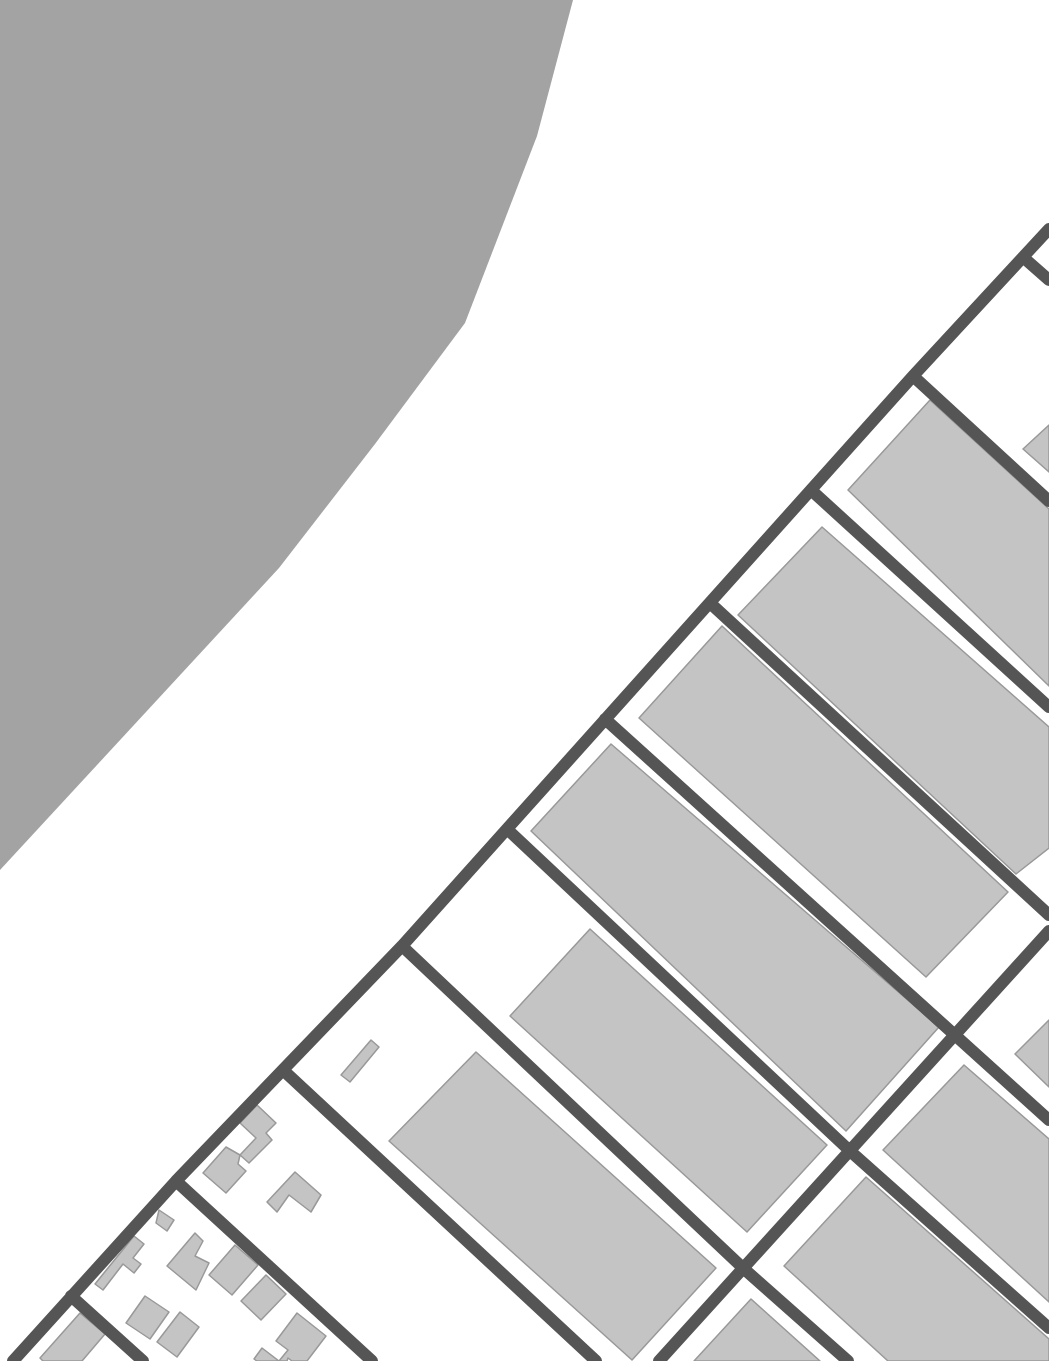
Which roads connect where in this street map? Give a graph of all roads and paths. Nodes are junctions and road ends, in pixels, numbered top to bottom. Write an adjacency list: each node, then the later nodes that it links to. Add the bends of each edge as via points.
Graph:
1 (1049, 229): 2 (street)
2 (1024, 258): 3 (street); 4 (street)
3 (1049, 280)
4 (912, 376): 5 (street); 6 (street)
5 (811, 490): 7 (street); 8 (street)
6 (1049, 501)
7 (710, 603): 9 (street); 11 (street)
8 (1049, 707)
9 (605, 719): 10 (street); 14 (street)
10 (507, 829): 13 (street); 17 (street)
11 (1049, 915)
12 (1049, 931): 14 (street)
13 (402, 946): 15 (street); 19 (street)
14 (955, 1035): 16 (street); 17 (street)
15 (283, 1070): 18 (street); 25 (street)
16 (1049, 1120)
17 (850, 1151): 19 (street); 21 (street)
18 (176, 1181): 20 (street); 24 (street)
19 (743, 1268): 26 (street); 27 (street)
20 (71, 1296): 22 (street); 23 (street)
21 (1049, 1328)
22 (12, 1361)
23 (143, 1361)
24 (372, 1361)
25 (596, 1361)
26 (659, 1361)
27 (848, 1361)

